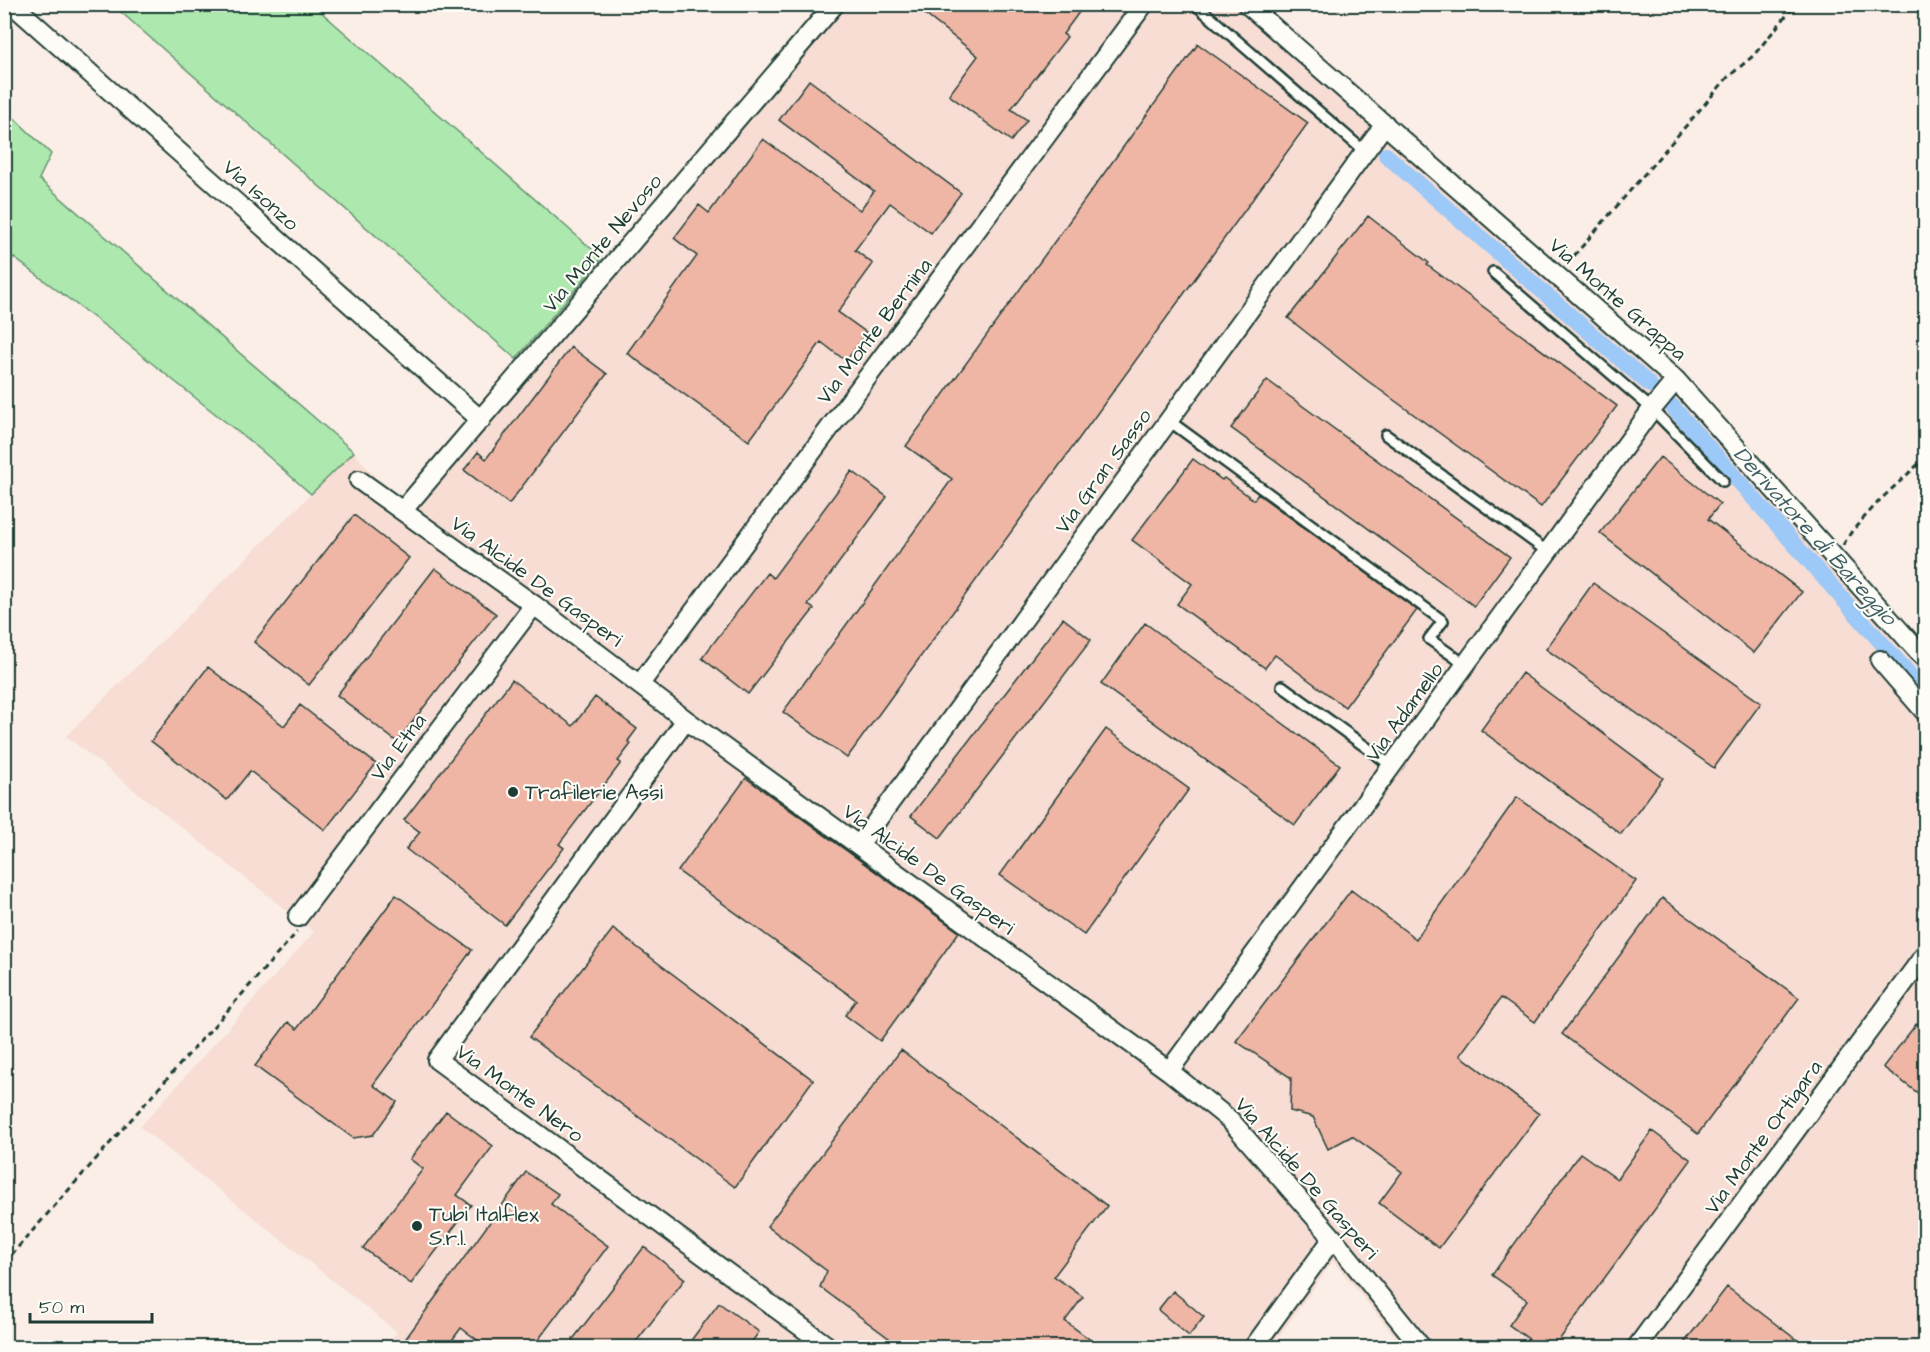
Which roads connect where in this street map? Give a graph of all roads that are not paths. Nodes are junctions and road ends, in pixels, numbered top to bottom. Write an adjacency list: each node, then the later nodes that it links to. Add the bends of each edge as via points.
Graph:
1 (12, 4): 11 (street, Via Isonzo)
2 (835, 4): 11 (street, Via Monte Nevoso)
3 (1143, 4): 22 (street, Via Monte Bernina)
4 (1195, 4): 7 (lane)
5 (1247, 4): 6 (street, Via Monte Grappa)
6 (1385, 124): 7 (street, Via Gran Sasso); 9 (street, Via Monte Grappa)
7 (1364, 151): 12 (street, Via Gran Sasso)
8 (1493, 272): 10 (lane)
9 (1676, 380): 10 (street, Via Adamello); 20 (street, Via Monte Grappa)
10 (1659, 401): 15 (lane); 17 (street, Via Adamello)
11 (481, 420): 16 (street, Via Monte Nevoso)
12 (1168, 420): 21 (lane, via 1443,621 1429,639); 27 (street, Via Gran Sasso)
13 (1386, 435): 17 (lane)
14 (359, 480): 16 (street, Via Alcide De Gasperi)
15 (1723, 481)
16 (403, 510): 18 (street, Via Alcide De Gasperi)
17 (1548, 552): 21 (street, Via Adamello)
18 (534, 605): 22 (street, Via Alcide De Gasperi); 28 (street, Via Etna)
19 (1880, 660): 24 (street)
20 (1926, 660)
21 (1466, 665): 26 (street, Via Adamello)
22 (640, 684): 25 (street, Via Alcide De Gasperi)
23 (1282, 686): 26 (lane)
24 (1926, 713)
25 (686, 720): 27 (street, Via Alcide De Gasperi); 32 (street, Via Monte Nero, via 436,1060)
26 (1392, 766): 30 (street, Via Adamello)
27 (859, 845): 30 (street, Via Alcide De Gasperi)
28 (298, 917)
29 (1926, 953): 35 (street, Via Monte Ortigara)
30 (1169, 1071): 31 (street, Via Alcide De Gasperi, via 1230,1120)
31 (1333, 1238): 33 (street); 34 (street, Via Alcide De Gasperi)
32 (831, 1347)
33 (1253, 1347)
34 (1422, 1347)
35 (1636, 1347)

